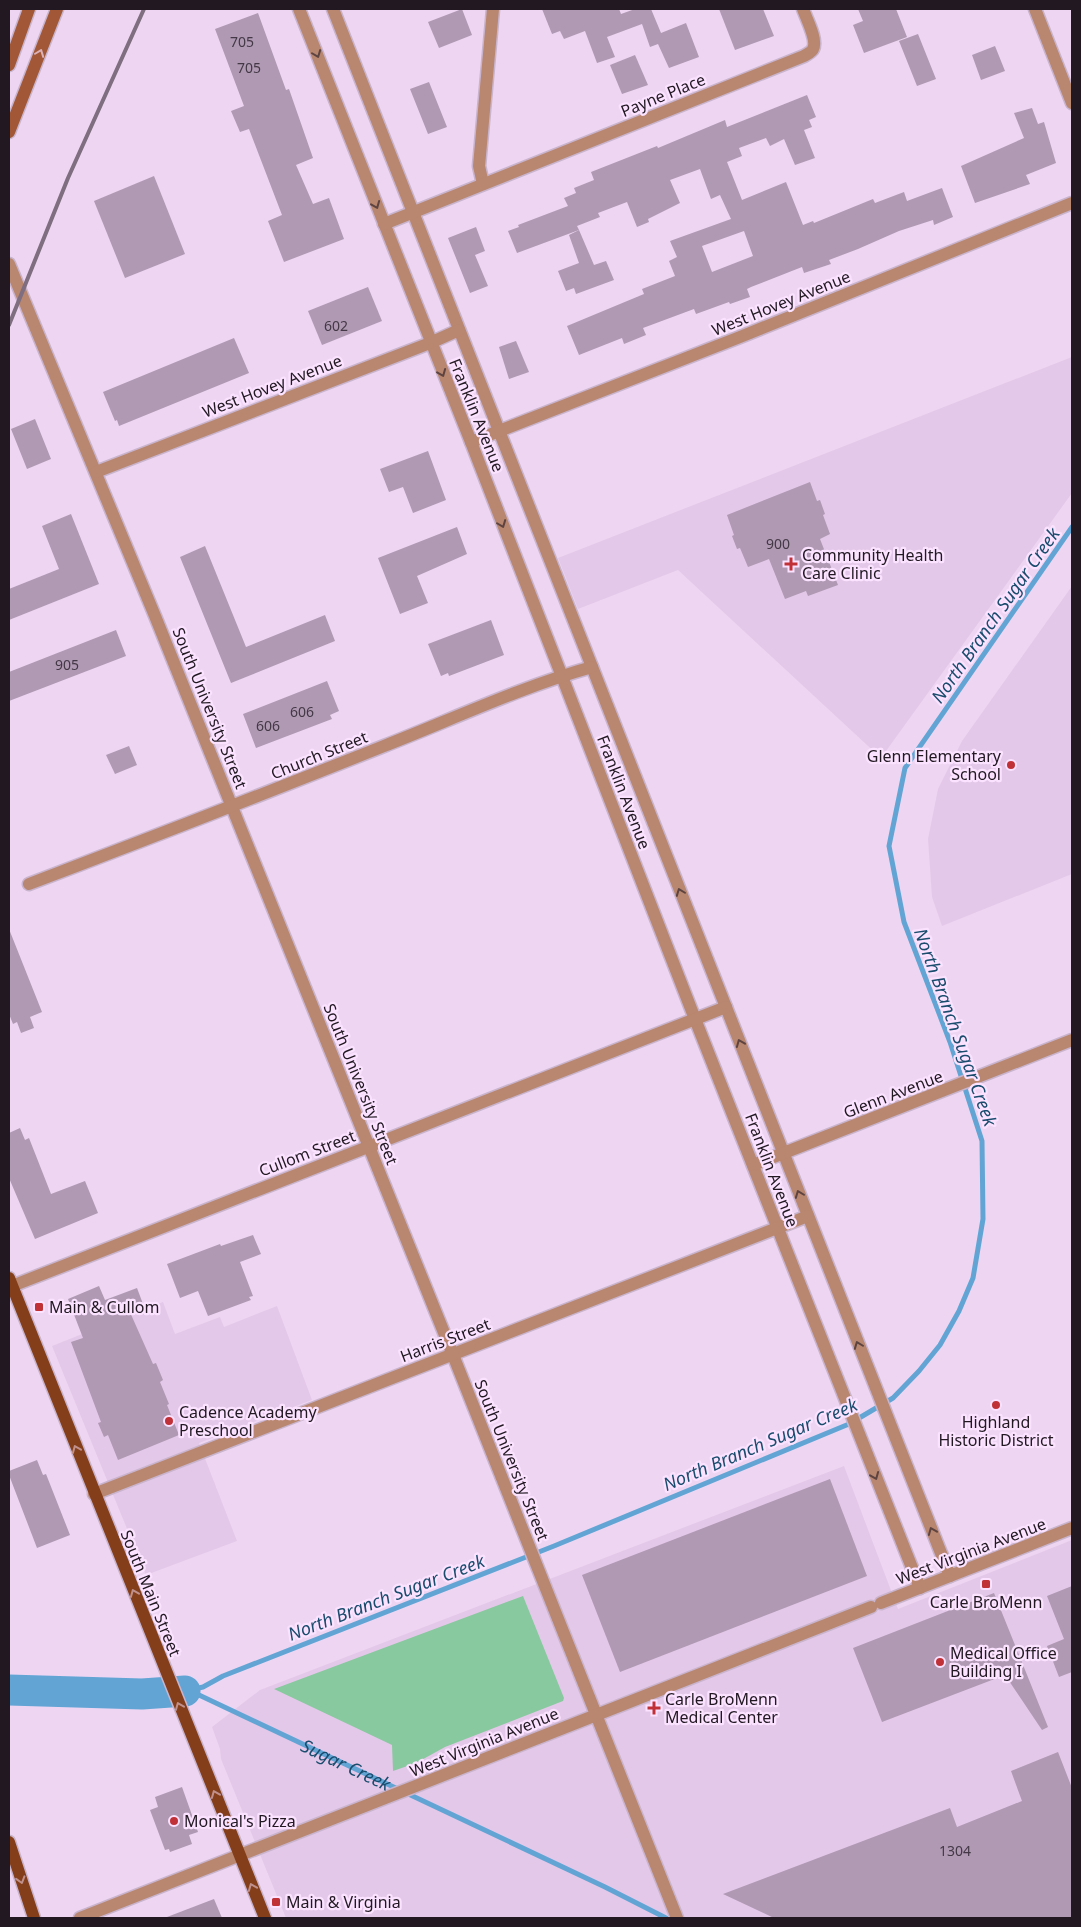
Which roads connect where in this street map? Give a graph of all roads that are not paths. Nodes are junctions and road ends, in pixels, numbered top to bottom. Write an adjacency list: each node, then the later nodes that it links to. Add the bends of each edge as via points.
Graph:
1 (29, 9): 8 (main road)
2 (57, 9): 10 (main road, one-way to 2)
3 (299, 9): 14 (street, Franklin Avenue, one-way to 14)
4 (333, 9): 13 (street, Franklin Avenue)
5 (492, 9): 11 (street, via 479,166)
6 (803, 9): 11 (street, Payne Place, via 814,41 812,51)
7 (1035, 9): 9 (street)
8 (9, 65)
9 (1072, 103)
10 (9, 132)
11 (483, 184): 13 (street, Payne Place)
12 (1072, 203): 18 (street, West Hovey Avenue)
13 (413, 212): 14 (street, Payne Place); 16 (street, Franklin Avenue)
14 (384, 224): 17 (street, Franklin Avenue)
15 (9, 264): 20 (street, South University Street)
16 (459, 330): 17 (street, West Hovey Avenue); 18 (street, Franklin Avenue)
17 (430, 343): 19 (street, Franklin Avenue, one-way to 19); 20 (street, West Hovey Avenue)
18 (500, 430): 19 (street, West Hovey Avenue); 21 (street, Franklin Avenue)
19 (471, 442): 22 (street, Franklin Avenue, one-way to 22)
20 (96, 472): 23 (street, South University Street)
21 (592, 666): 22 (street, Church Street); 25 (street, Franklin Avenue, one-way to 21)
22 (561, 675): 23 (street, Church Street); 26 (street, Franklin Avenue)
23 (231, 807): 24 (street, Church Street); 28 (street, South University Street)
24 (29, 884)
25 (726, 1007): 26 (street, Cullom Street); 29 (street, Franklin Avenue, one-way to 25)
26 (695, 1019): 28 (street, Cullom Street); 30 (street, Franklin Avenue)
27 (1072, 1040): 29 (street, Glenn Avenue)
28 (369, 1146): 33 (street, Cullom Street); 34 (street, South University Street)
29 (784, 1154): 30 (street, Glenn Avenue); 31 (street, Franklin Avenue, one-way to 29)
30 (753, 1165): 32 (street, Franklin Avenue)
31 (808, 1216): 32 (street, Harris Street); 37 (street, Franklin Avenue, one-way to 31)
32 (777, 1227): 34 (street, Harris Street); 38 (street, Franklin Avenue, one-way to 38)
33 (10, 1282): 35 (main road, South Main Street, one-way to 33)
34 (453, 1355): 35 (street, Harris Street); 39 (street, South University Street)
35 (94, 1494): 41 (main road, South Main Street, one-way to 35)
36 (1072, 1528): 37 (street, West Virginia Avenue)
37 (950, 1576): 38 (street, West Virginia Avenue)
38 (920, 1588): 39 (street, West Virginia Avenue)
39 (596, 1715): 41 (street, West Virginia Avenue); 45 (street, South University Street)
40 (9, 1842): 42 (main road, one-way to 42)
41 (239, 1856): 43 (street, West Virginia Avenue); 44 (main road, South Main Street, one-way to 41)
42 (34, 1918)
43 (80, 1918)
44 (265, 1918)
45 (677, 1918)

